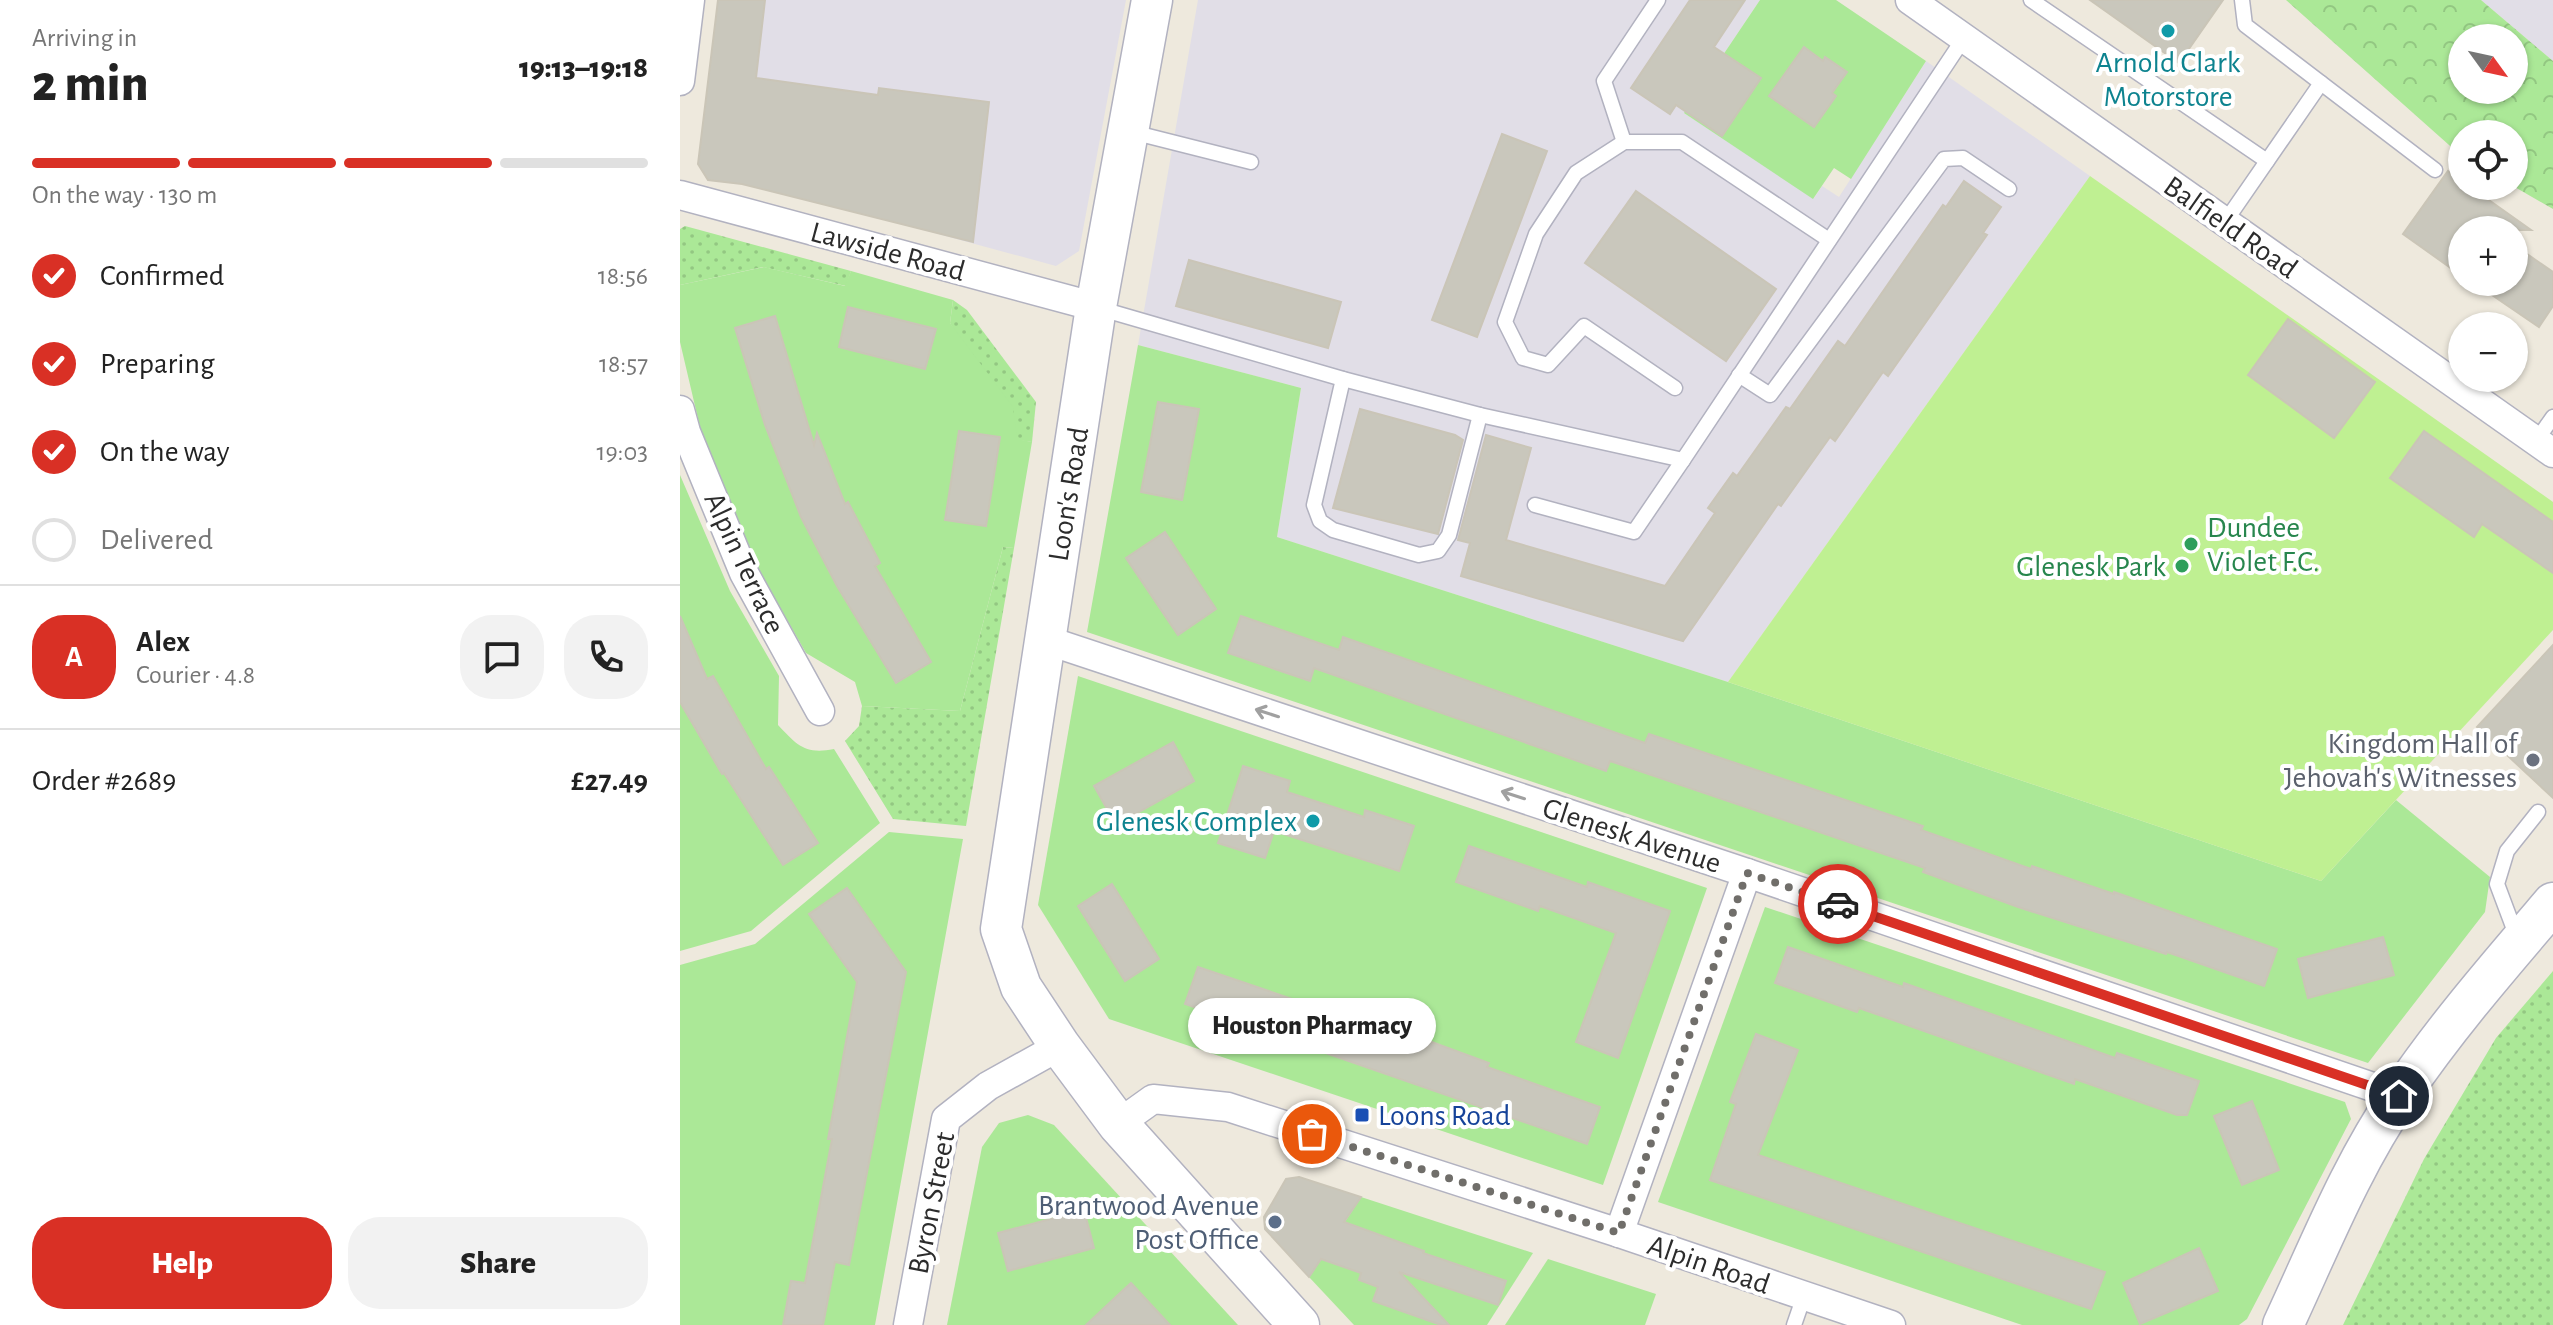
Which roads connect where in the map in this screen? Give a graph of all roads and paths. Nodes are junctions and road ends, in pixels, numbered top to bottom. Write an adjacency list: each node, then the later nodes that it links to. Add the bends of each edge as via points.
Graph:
1 (690, 0): 8 (street)
2 (1152, 0): 10 (street, Loon's Road)
3 (1658, 0): 11 (lane, via 1604,81)
4 (2031, 0): 12 (lane)
5 (2242, 0): 9 (lane, via 2245,25)
6 (1918, 2): 7 (street, Balfield Road)
7 (1964, 38): 17 (street, Balfield Road); 18 (lane)
8 (680, 81)
9 (2321, 83): 12 (lane); 14 (lane)
10 (1128, 131): 13 (lane); 19 (street, Loon's Road)
11 (1624, 142): 18 (lane, via 1682,142); 22 (lane, via 1576,173 1536,234 1505,322 1523,358 1548,365 1584,326)
12 (2267, 161): 17 (lane)
13 (1251, 162)
14 (2435, 170)
15 (2009, 189): 20 (lane, via 1963,158 1944,159 1770,395)
16 (680, 195): 19 (street, Lawside Road)
17 (2225, 222): 26 (street, Balfield Road)
18 (1829, 240): 20 (lane)
19 (1096, 307): 21 (lane); 29 (street, Loon's Road)
20 (1739, 375): 27 (lane)
21 (1343, 379): 24 (lane); 24 (lane, via 1314,505 1320,521 1333,530 1419,555 1438,551 1449,535)
22 (1675, 388)
23 (680, 410): 30 (street, Alpin Terrace, via 744,573)
24 (1480, 415): 27 (lane)
25 (2553, 417): 26 (lane)
26 (2544, 447)
27 (1683, 460): 28 (lane, via 1634,532)
28 (1535, 505)
29 (1046, 640): 32 (street, Glenesk Avenue, one-way to 29); 35 (street, Loon's Road, via 1001,929 1021,987)
30 (820, 711)
31 (2538, 812): 34 (lane, via 2507,851 2497,884)
32 (1747, 873): 36 (street, Glenesk Avenue); 38 (street)
33 (2553, 903): 34 (street)
34 (2519, 943): 36 (street)
35 (1060, 1046): 37 (street, Loon's Road); 40 (street, Byron Street, via 988,1086 946,1119)
36 (2399, 1096): 44 (street, via 2342,1195)
37 (1118, 1124): 38 (street, Alpin Road, via 1153,1099 1228,1107); 41 (street, Loon's Road)
38 (1619, 1233): 39 (street, Alpin Road)
39 (1804, 1296): 42 (lane); 43 (street, Alpin Road)
40 (908, 1325)
41 (1299, 1325)
42 (1794, 1325)
43 (1891, 1325)
44 (2283, 1325)

